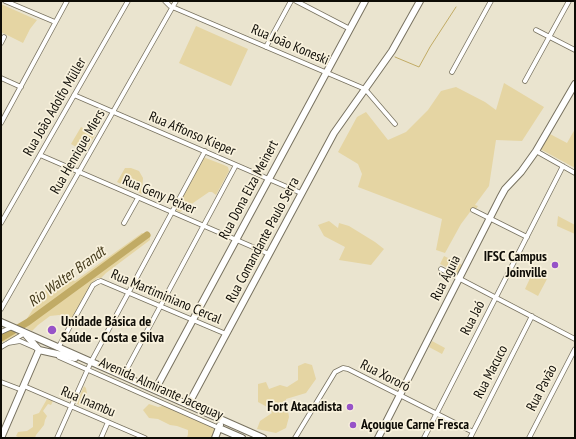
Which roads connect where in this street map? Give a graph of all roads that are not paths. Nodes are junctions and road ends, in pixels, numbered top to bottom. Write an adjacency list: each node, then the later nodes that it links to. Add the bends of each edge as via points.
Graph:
1 (5, 1): 13 (street)
2 (67, 1): 13 (street)
3 (128, 1): 28 (street, Rua João Adolfo Müller)
4 (165, 1): 12 (street, Rua João Koneski)
5 (176, 1): 12 (street, Rua Henrique Miers)
6 (291, 1): 19 (street)
7 (296, 1): 14 (street)
8 (365, 1): 14 (street, Rua Dona Elza Meinert)
9 (420, 1): 27 (street, Rua Comandante Paulo Serra, via 392,51)
10 (491, 1): 21 (street)
11 (569, 1): 17 (street)
12 (173, 6): 19 (street, Rua João Koneski); 29 (street, Rua Henrique Miers)
13 (55, 22): 26 (street)
14 (350, 29): 22 (street, Rua Dona Elza Meinert)
15 (536, 30): 17 (street)
16 (4, 37): 18 (street)
17 (549, 37): 20 (street); 24 (street)
18 (1, 43)
19 (266, 46): 22 (street, Rua João Koneski)
20 (575, 50)
21 (452, 72)
22 (327, 73): 27 (street, Rua João Koneski); 39 (street, Rua Dona Elza Meinert)
23 (1, 78): 26 (street)
24 (525, 81)
25 (575, 84): 33 (street, Rua Águia)
26 (21, 87): 30 (street)
27 (365, 89): 31 (street, Rua João Koneski); 40 (street, Rua Comandante Paulo Serra, via 334,133)
28 (74, 95): 29 (street, Rua Affonso Kieper); 34 (street, Rua João Adolfo Müller)
29 (113, 112): 32 (street, Rua Affonso Kieper); 37 (street, Rua Henrique Miers)
30 (1, 123)
31 (395, 124)
32 (205, 151): 35 (street, Rua Affonso Kieper); 43 (street)
33 (536, 151): 36 (street); 44 (street, Rua Águia, via 502,193)
34 (40, 155): 37 (street, Rua Geny Peixer); 45 (street, Rua João Adolfo Müller)
35 (236, 165): 39 (street, Rua Affonso Kieper); 47 (street)
36 (563, 166): 38 (street); 48 (street, Rua Jaó)
37 (79, 172): 41 (street, Rua Geny Peixer); 56 (street, Rua Henrique Miers)
38 (575, 173)
39 (269, 179): 40 (street, Rua Affonso Kieper); 49 (street, Rua Dona Elza Meinert)
40 (301, 193): 50 (street, Rua Comandante Paulo Serra)
41 (138, 198): 43 (street, Rua Geny Peixer); 46 (street)
42 (473, 210): 44 (street)
43 (172, 213): 47 (street, Rua Geny Peixer); 53 (street)
44 (489, 218): 48 (street); 52 (street, Rua Águia)
45 (1, 223)
46 (124, 223)
47 (203, 226): 49 (street, Rua Geny Peixer); 55 (street)
48 (527, 237): 54 (street, Rua Jaó)
49 (236, 240): 50 (street, Rua Geny Peixer); 58 (street, Rua Dona Elza Meinert)
50 (269, 254): 62 (street, Rua Comandante Paulo Serra)
51 (441, 269): 52 (street)
52 (459, 278): 54 (street); 77 (street, Rua Águia)
53 (128, 293): 55 (street, Rua Martiminiano Cercal); 67 (street, Rua Martiminiano Cercal, via 104,282 93,285); 71 (street)
54 (496, 297): 57 (street); 80 (street, Rua Jaó)
55 (160, 306): 58 (street, Rua Martiminiano Cercal); 73 (street)
56 (1, 309)
57 (532, 316): 63 (street); 84 (street, Rua Macuco)
58 (193, 320): 62 (street, Rua Martiminiano Cercal); 76 (street, Rua Dona Elza Meinert)
59 (1, 322): 60 (street, Avenida Almirante Jaceguay)
60 (18, 330): 61 (street); 64 (street, Avenida Almirante Jaceguay); 65 (street); 68 (street)
61 (1, 332)
62 (226, 334): 78 (street, Rua Comandante Paulo Serra)
63 (575, 339)
64 (42, 341): 67 (street, Avenida Almirante Jaceguay); 68 (street, via 37,342)
65 (8, 343): 66 (street); 68 (street, Avenida Almirante Jaceguay, via 20,341)
66 (1, 346)
67 (58, 348): 71 (street, Avenida Almirante Jaceguay)
68 (38, 349): 70 (street, Avenida Almirante Jaceguay); 75 (street)
69 (575, 349): 96 (street, Rua Pavão)
70 (49, 352): 71 (street, Avenida Almirante Jaceguay); 72 (street, Avenida Almirante Jaceguay)
71 (90, 362): 72 (street); 73 (street, Avenida Almirante Jaceguay)
72 (87, 370): 79 (street); 83 (street, Avenida Almirante Jaceguay)
73 (123, 376): 76 (street, Avenida Almirante Jaceguay)
74 (1, 382): 75 (street, Rua Inambu)
75 (23, 388): 79 (street, Rua Inambu); 85 (street)
76 (155, 390): 78 (street, Avenida Almirante Jaceguay)
77 (400, 395): 80 (street, Rua Xororó); 92 (street, Rua Xororó, via 348,369 340,368 335,372); 93 (street, Rua Águia)
78 (188, 405): 81 (street, Avenida Almirante Jaceguay)
79 (71, 406): 82 (street, Rua Inambu); 86 (street)
80 (436, 414): 84 (street, Rua Xororó); 94 (street, Rua Jaó)
81 (222, 420): 83 (street); 91 (street, Avenida Almirante Jaceguay)
82 (108, 422): 87 (street); 88 (street, Rua Inambu)
83 (219, 428): 89 (street); 90 (street, Avenida Almirante Jaceguay)
84 (473, 432): 95 (street, Rua Macuco)
85 (2, 434)
86 (57, 438)
87 (101, 438)
88 (145, 438)
89 (214, 438)
90 (242, 438)
91 (263, 438)
92 (295, 438)
93 (378, 438)
94 (424, 438)
95 (470, 438)
96 (529, 438)

